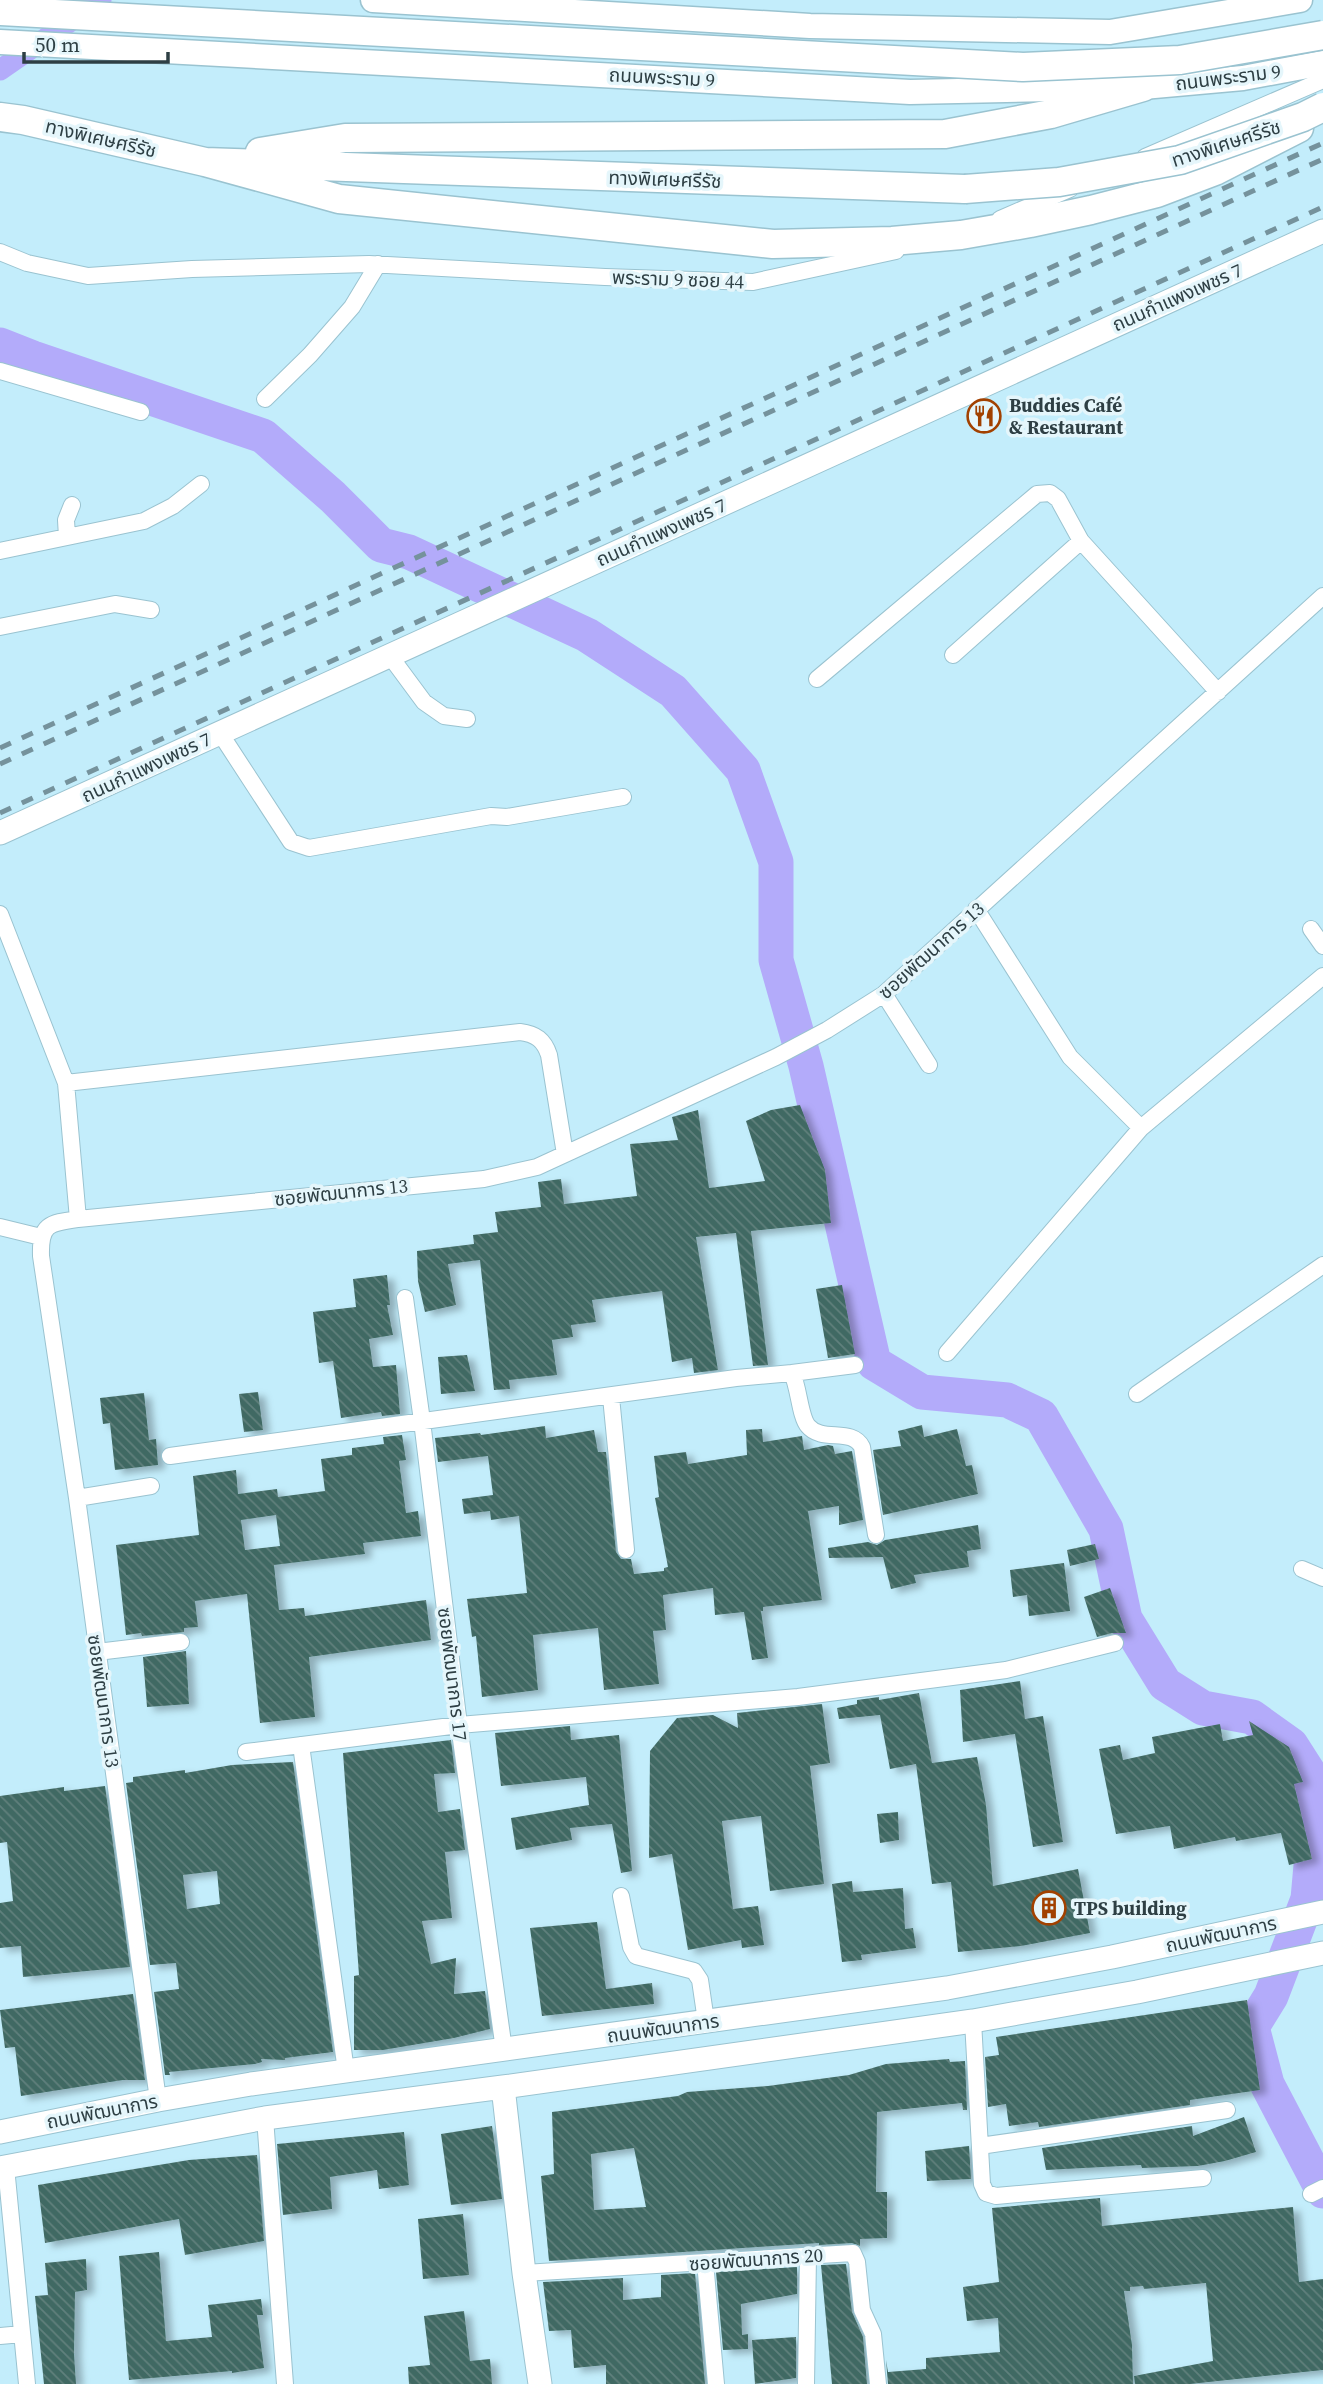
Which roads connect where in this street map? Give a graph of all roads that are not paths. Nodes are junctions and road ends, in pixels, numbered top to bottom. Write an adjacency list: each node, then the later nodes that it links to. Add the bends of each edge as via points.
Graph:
1 (373, 0): 4 (main road)
2 (1300, 0): 3 (main road, via 1110,32 810,26)
3 (488, 3): 4 (main road)
4 (451, 5): 9 (main road)
5 (0, 11): 6 (highway, bridge, via 1023,67 1180,60)
6 (1323, 35)
7 (0, 42): 9 (main road, ถนนพระราม 9)
8 (1323, 63): 11 (main road, ถนนพระราม 9, via 1243,78)
9 (445, 66): 11 (main road, ถนนพระราม 9, via 910,92)
10 (1323, 80): 17 (street, พระราม 9 ซอย 44)
11 (1143, 86): 15 (highway, via 1051,114 945,134 345,138)
12 (1323, 107): 15 (highway, ทางพิเศษศรีรัช, bridge, via 1180,160 1059,182 965,189)
13 (1323, 115): 17 (highway, via 1215,171 1157,193)
14 (11, 118): 15 (highway, ทางพิเศษศรีรัช)
15 (205, 162): 17 (highway, via 339,199 773,244)
16 (1323, 230): 32 (main road, ถนนกำแพงเพชร 7)
17 (961, 236): 19 (street, พระราม 9 ซอย 44, via 753,282)
18 (0, 252): 19 (street, พระราม 9 ซอย 44, via 27,263 88,275)
19 (379, 264): 21 (street, via 352,307)
20 (0, 371): 22 (street)
21 (265, 399)
22 (141, 412)
23 (201, 484): 25 (street, via 144,521)
24 (72, 505): 25 (street)
25 (66, 537): 27 (street)
26 (1081, 541): 31 (street); 33 (street, via 1058,499 1050,492 1037,494); 34 (street)
27 (0, 551)
28 (1323, 596): 34 (street, ซอยพัฒนาการ 13)
29 (151, 610): 30 (street, via 115,604)
30 (0, 627)
31 (953, 655)
32 (390, 656): 35 (street, via 424,702 444,716); 36 (main road, ถนนกำแพงเพชร 7)
33 (817, 679)
34 (1218, 692): 39 (street, ซอยพัฒนาการ 13)
35 (467, 719)
36 (220, 733): 37 (street, via 292,842 309,848); 38 (main road, ถนนกำแพงเพชร 7)
37 (623, 797)
38 (0, 834)
39 (976, 909): 44 (street, ซอยพัฒนาการ 13); 47 (street, via 1070,1057)
40 (0, 914): 46 (street)
41 (1311, 929): 42 (street)
42 (1323, 946)
43 (1323, 976): 47 (street)
44 (884, 994): 45 (street); 48 (street, ซอยพัฒนาการ 13, via 804,1043)
45 (929, 1065)
46 (66, 1083): 48 (street, via 528,1033 546,1044); 49 (street)
47 (1141, 1128): 54 (street)
48 (565, 1154): 49 (street, ซอยพัฒนาการ 13, via 484,1179)
49 (78, 1219): 51 (street, ซอยพัฒนาการ 13, via 46,1227)
50 (0, 1227): 51 (street)
51 (41, 1237): 62 (street, ซอยพัฒนาการ 13)
52 (1323, 1265): 57 (street)
53 (405, 1298): 59 (street, ซอยพัฒนาการ 17)
54 (947, 1353)
55 (855, 1364): 56 (street)
56 (792, 1373): 58 (street); 63 (street, via 809,1428 822,1435 846,1436 862,1447)
57 (1138, 1394)
58 (611, 1397): 59 (street); 64 (street)
59 (422, 1421): 60 (street); 70 (street, ซอยพัฒนาการ 17)
60 (170, 1456)
61 (151, 1486): 62 (street)
62 (77, 1498): 69 (street, ซอยพัฒนาการ 13)
63 (876, 1535)
64 (626, 1550)
65 (1302, 1569): 66 (street)
66 (1323, 1578)
67 (181, 1642): 69 (street)
68 (1115, 1643): 70 (street, via 1006,1670 798,1697)
69 (97, 1652): 81 (street, ซอยพัฒนาการ 13)
70 (459, 1725): 71 (street); 78 (street, ซอยพัฒนาการ 17)
71 (301, 1745): 72 (street); 79 (street)
72 (246, 1752)
73 (621, 1896): 76 (street, via 636,1956 694,1971 700,1980)
74 (1317, 1914): 76 (main road, ถนนพัฒนาการ, via 947,1988)
75 (1315, 1954): 77 (main road, ถนนพัฒนาการ)
76 (706, 2021): 78 (main road, ถนนพัฒนาการ)
77 (973, 2021): 80 (main road, ถนนพัฒนาการ); 85 (street)
78 (503, 2050): 79 (main road, ถนนพัฒนาการ)
79 (346, 2071): 81 (main road, ถนนพัฒนาการ)
80 (503, 2087): 83 (main road, ถนนพัฒนาการ); 90 (main road)
81 (158, 2100): 84 (main road, ถนนพัฒนาการ)
82 (1227, 2110): 85 (street)
83 (265, 2118): 86 (main road, ถนนพัฒนาการ); 94 (street)
84 (0, 2132)
85 (980, 2146): 87 (street, via 983,2189 996,2196)
86 (3, 2167): 91 (street)
87 (1203, 2178)
88 (808, 2256): 89 (street, ซอยพัฒนาการ 20); 97 (street); 98 (street, ซอยพัฒนาการ 20, via 855,2255 862,2310 873,2334)
89 (705, 2262): 90 (street, ซอยพัฒนาการ 20); 96 (street)
90 (524, 2273): 95 (main road)
91 (22, 2334): 92 (street); 93 (street)
92 (0, 2336)
93 (27, 2384)
94 (285, 2384)
95 (540, 2384)
96 (716, 2384)
97 (806, 2384)
98 (878, 2384)

